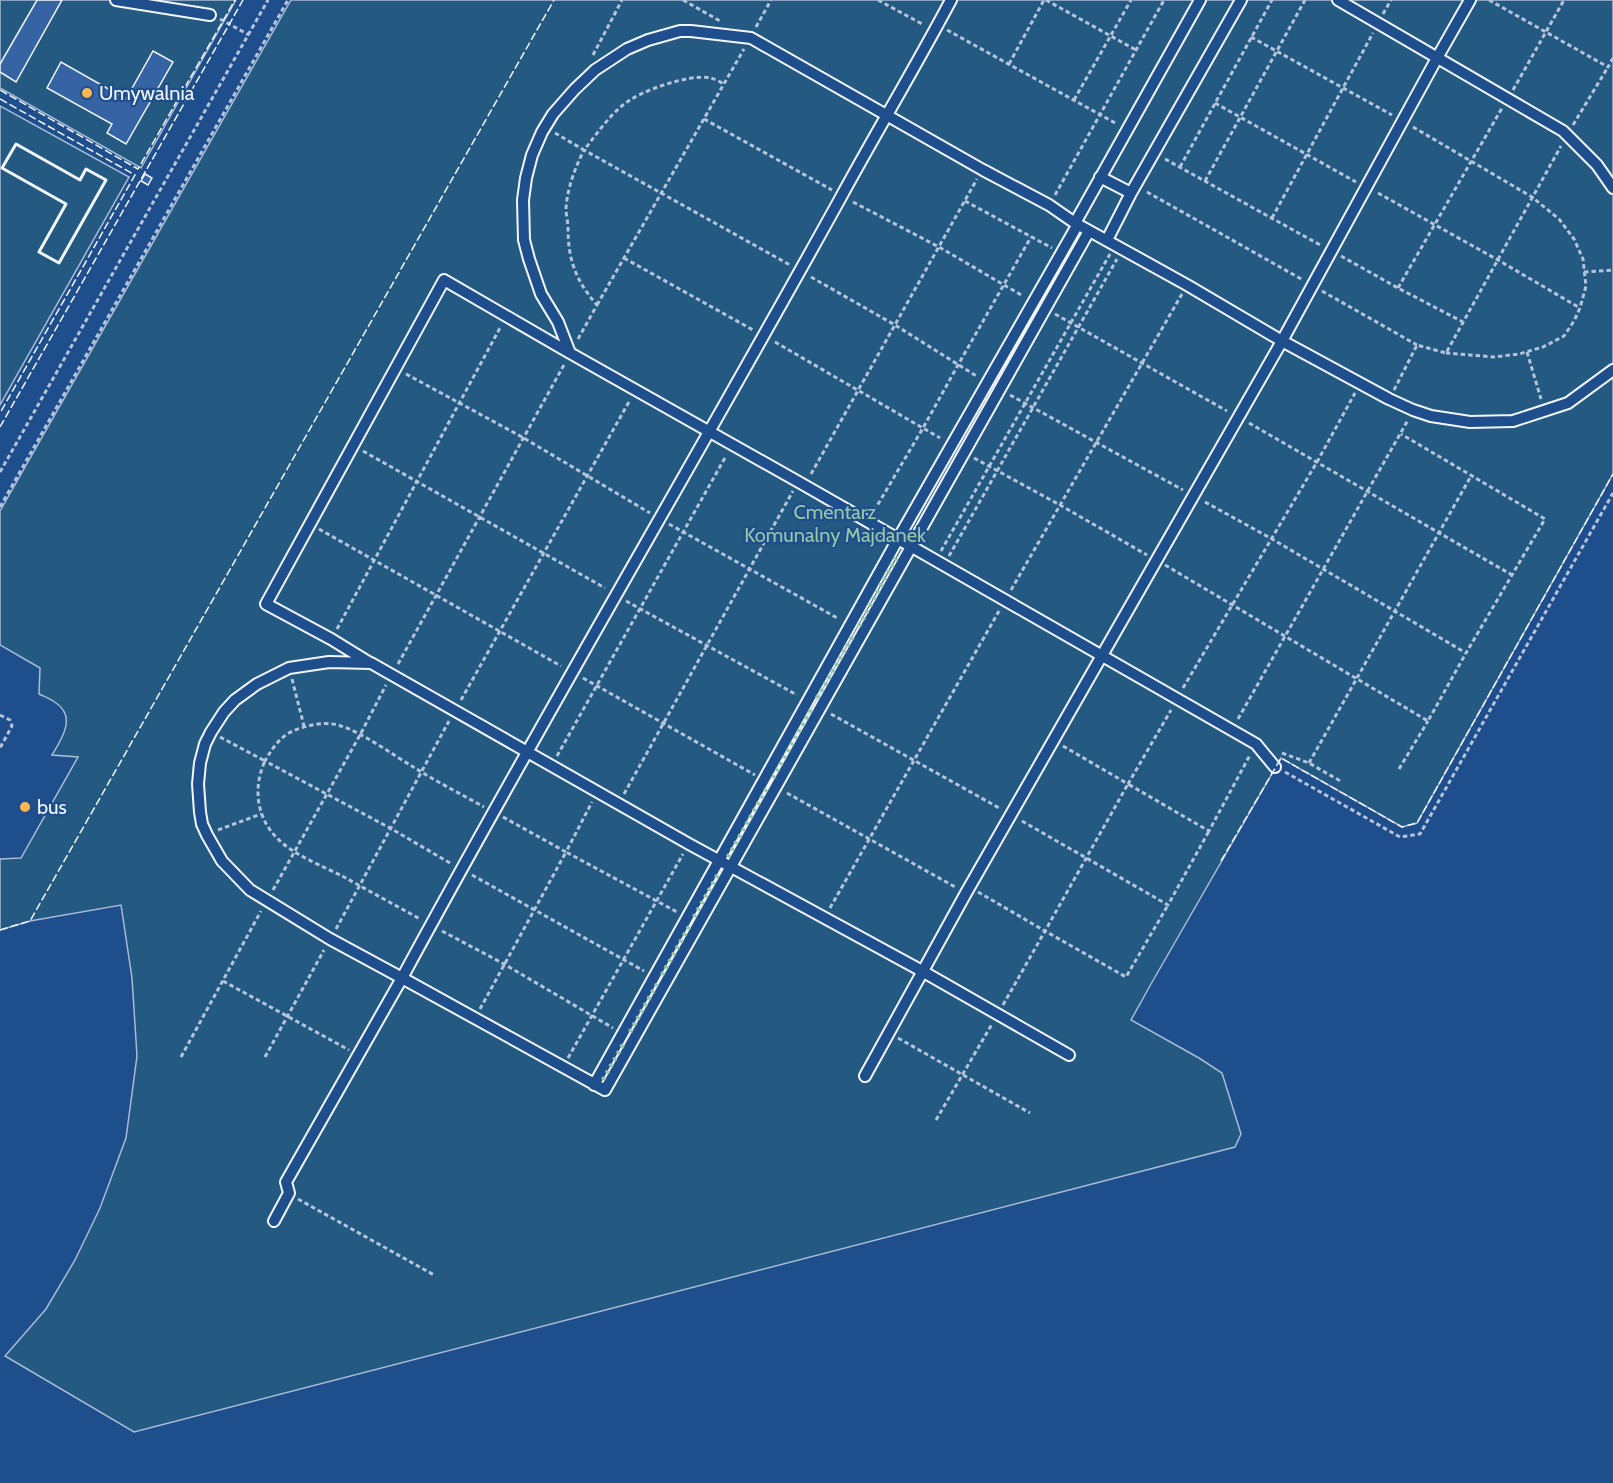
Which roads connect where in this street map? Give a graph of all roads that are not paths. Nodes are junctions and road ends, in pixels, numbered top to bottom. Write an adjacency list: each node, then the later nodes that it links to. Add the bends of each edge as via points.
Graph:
1 (116, 0): 7 (street)
2 (951, 0): 9 (street)
3 (1200, 0): 10 (street)
4 (1241, 0): 12 (street)
5 (1338, 0): 8 (street)
6 (1470, 0): 8 (street)
7 (210, 15)
8 (1437, 58): 11 (street, via 1563,131 1597,165); 16 (street)
9 (887, 115): 13 (street); 17 (street, via 751,38 680,31 627,49 595,70 568,96 545,127 532,154 524,200 524,240 529,259); 19 (street)
10 (1100, 177): 12 (street); 13 (street)
11 (1613, 188)
12 (1134, 189): 15 (street)
13 (1076, 223): 14 (street); 20 (street)
14 (1089, 231): 15 (street); 21 (street)
15 (1114, 245): 16 (street)
16 (1282, 342): 18 (street, via 1413,410 1470,422 1513,421 1568,403); 22 (street)
17 (570, 353): 19 (street); 23 (street, via 444,280 266,604)
18 (1613, 370)
19 (709, 431): 20 (street); 24 (street)
20 (898, 539): 21 (street); 26 (street)
21 (911, 547): 22 (street); 27 (street)
22 (1101, 655): 25 (street, via 1256,744); 28 (street)
23 (371, 663): 24 (street); 29 (street, via 329,662 289,668 235,700 205,744 198,784 200,812 207,835 222,861 250,890)
24 (528, 752): 26 (street); 29 (street)
25 (1275, 767)
26 (719, 860): 27 (street); 32 (street)
27 (730, 866): 28 (street); 32 (street, via 605,1090)
28 (922, 971): 30 (street); 31 (street)
29 (402, 978): 32 (street); 33 (street, via 286,1182 288,1193)
30 (1069, 1054)
31 (865, 1076)
32 (594, 1085)
33 (273, 1221)

